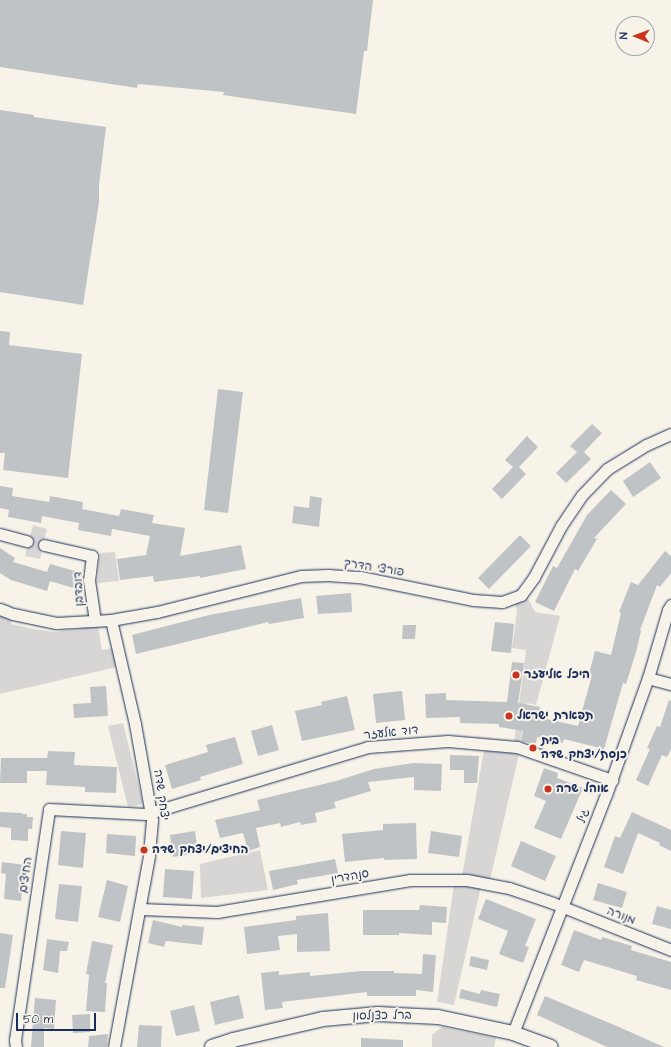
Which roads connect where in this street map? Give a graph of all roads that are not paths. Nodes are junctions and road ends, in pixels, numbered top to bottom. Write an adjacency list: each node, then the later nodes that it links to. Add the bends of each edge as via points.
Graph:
1 (671, 434): 7 (street, פורצי הדרך, via 646,445 607,469 582,495 560,526 522,595 502,602 473,600 360,577 301,576 157,612)
2 (0, 534): 3 (street)
3 (27, 541)
4 (44, 545): 8 (street, דובדבן, via 92,556 89,580)
5 (671, 605): 9 (street, גיל)
6 (0, 609): 8 (street, פורצי הדרך, via 56,623)
7 (111, 620): 8 (street, פורצי הדרך); 12 (street, יצחק שדה)
8 (95, 621)
9 (648, 678): 10 (street); 11 (street, גיל)
10 (671, 684)
11 (612, 780): 12 (street, דוד אלעזר, via 516,747 448,741 368,747); 13 (street, גיל)
12 (152, 812): 14 (street, יצחק שדה, via 149,856); 17 (street, החיצים, via 133,814 49,809)
13 (561, 907): 14 (street, סנהדרין, via 509,888 467,880 410,880 217,912); 15 (street, מנורה); 16 (street, גיל)
14 (140, 909): 18 (street, יצחק שדה)
15 (671, 950)
16 (513, 1033): 19 (street, ברל כצנלסון, via 438,1017 378,1014 323,1019); 20 (street, ברל כצנלסון)
17 (16, 1047)
18 (114, 1047)
19 (212, 1047)
20 (551, 1047)

